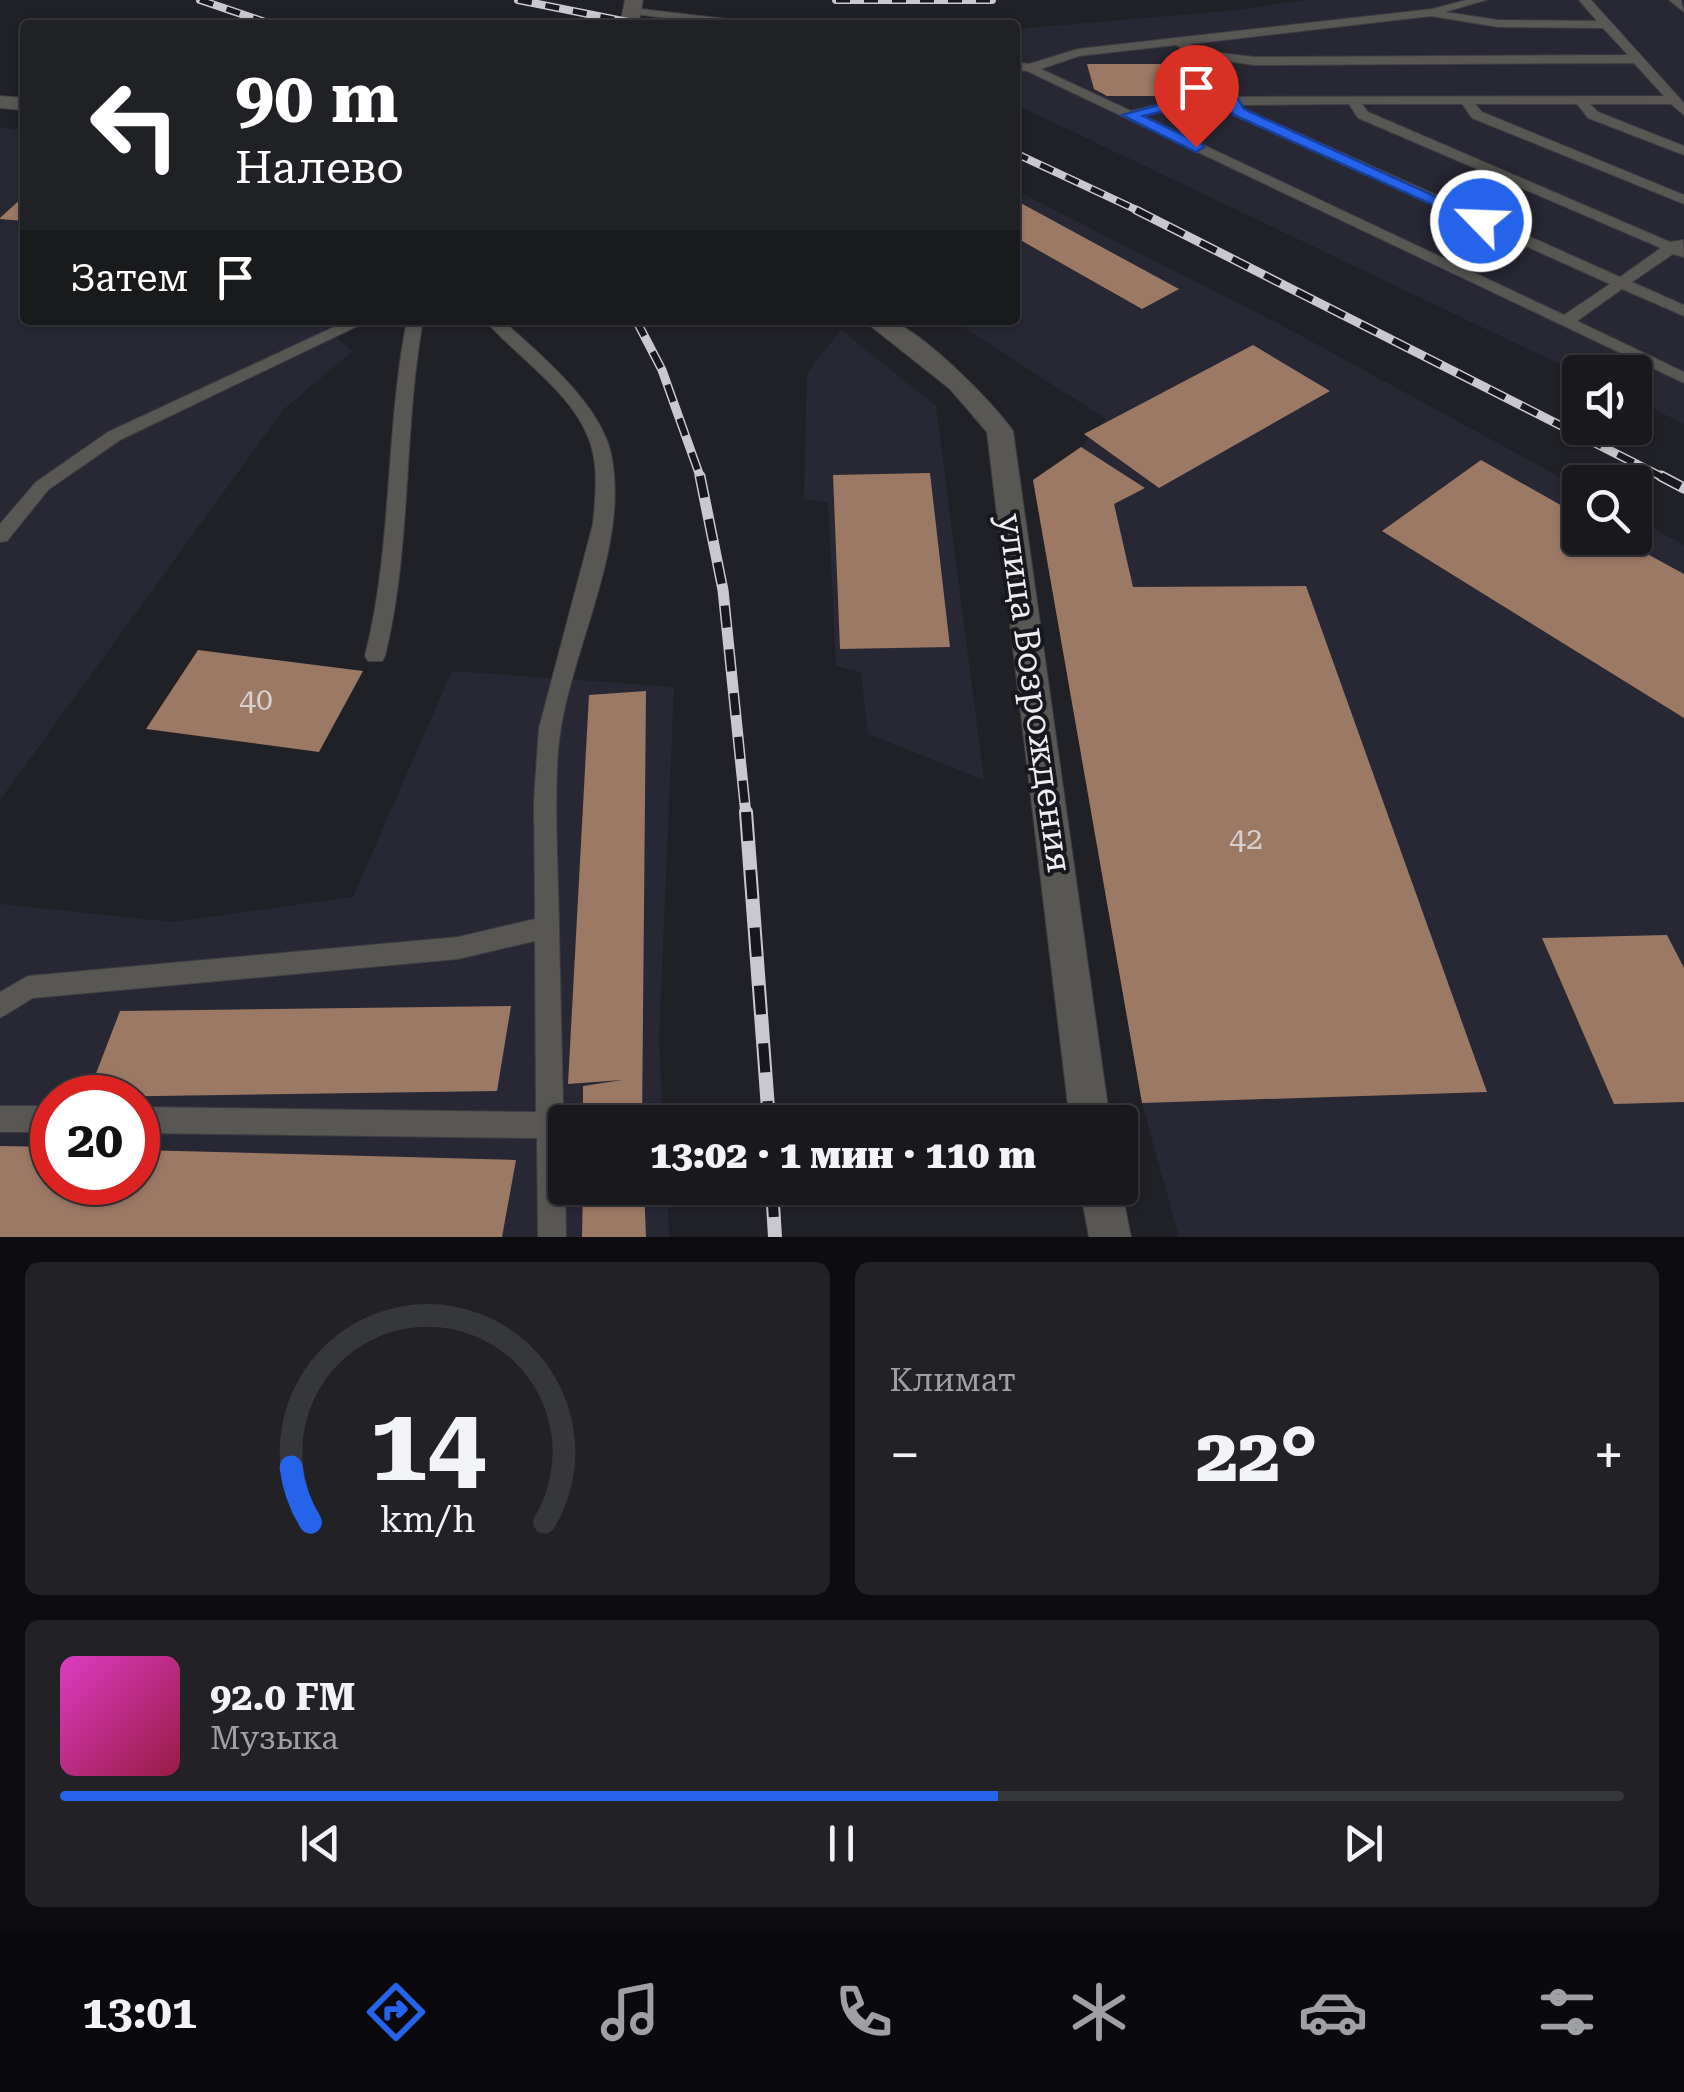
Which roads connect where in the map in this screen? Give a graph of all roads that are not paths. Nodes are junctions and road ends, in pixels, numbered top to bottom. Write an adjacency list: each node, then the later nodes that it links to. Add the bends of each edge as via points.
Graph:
1 (1480, 0): 6 (lane)
2 (1584, 0): 8 (lane)
3 (1675, 0): 4 (lane)
4 (1684, 10)
5 (632, 12): 7 (lane)
6 (1432, 12): 8 (lane, via 1494,24); 9 (lane)
7 (701, 20)
8 (1606, 24): 10 (lane)
9 (1180, 44): 10 (lane, via 1202,54 1254,60); 11 (lane, via 1078,53)
10 (1638, 59): 16 (lane)
11 (1022, 67): 17 (lane)
12 (1232, 100): 13 (lane); 17 (lane, via 1191,100); 21 (lane, via 1239,112)
13 (1352, 100): 14 (lane); 20 (lane, via 1362,115)
14 (1465, 100): 15 (lane); 19 (lane, via 1477,115)
15 (1580, 100): 16 (lane); 18 (lane, via 1593,116)
16 (1679, 106)
17 (1129, 115): 23 (lane)
18 (1684, 151)
19 (1684, 200)
20 (1680, 246): 21 (lane)
21 (1620, 284): 22 (lane); 23 (lane)
22 (1684, 311)
23 (1565, 322): 28 (lane)
24 (351, 325): 29 (lane, via 114,436 42,486)
25 (414, 325): 30 (lane, via 397,458 388,614)
26 (498, 325): 31 (lane, via 575,406 601,449 606,501 550,726)
27 (882, 325): 34 (street, улица Возрождения, via 964,386 1000,430)
28 (1684, 378)
29 (0, 536)
30 (375, 656)
31 (547, 927): 32 (lane, via 458,948 28,988); 33 (lane)
32 (0, 1006)
33 (550, 1105)
34 (1088, 1105)
35 (0, 1119): 36 (lane)
36 (30, 1120)
37 (160, 1120): 38 (lane)
38 (548, 1125)
39 (551, 1205): 41 (lane)
40 (1104, 1205): 42 (street)
41 (552, 1237)
42 (1110, 1237)

